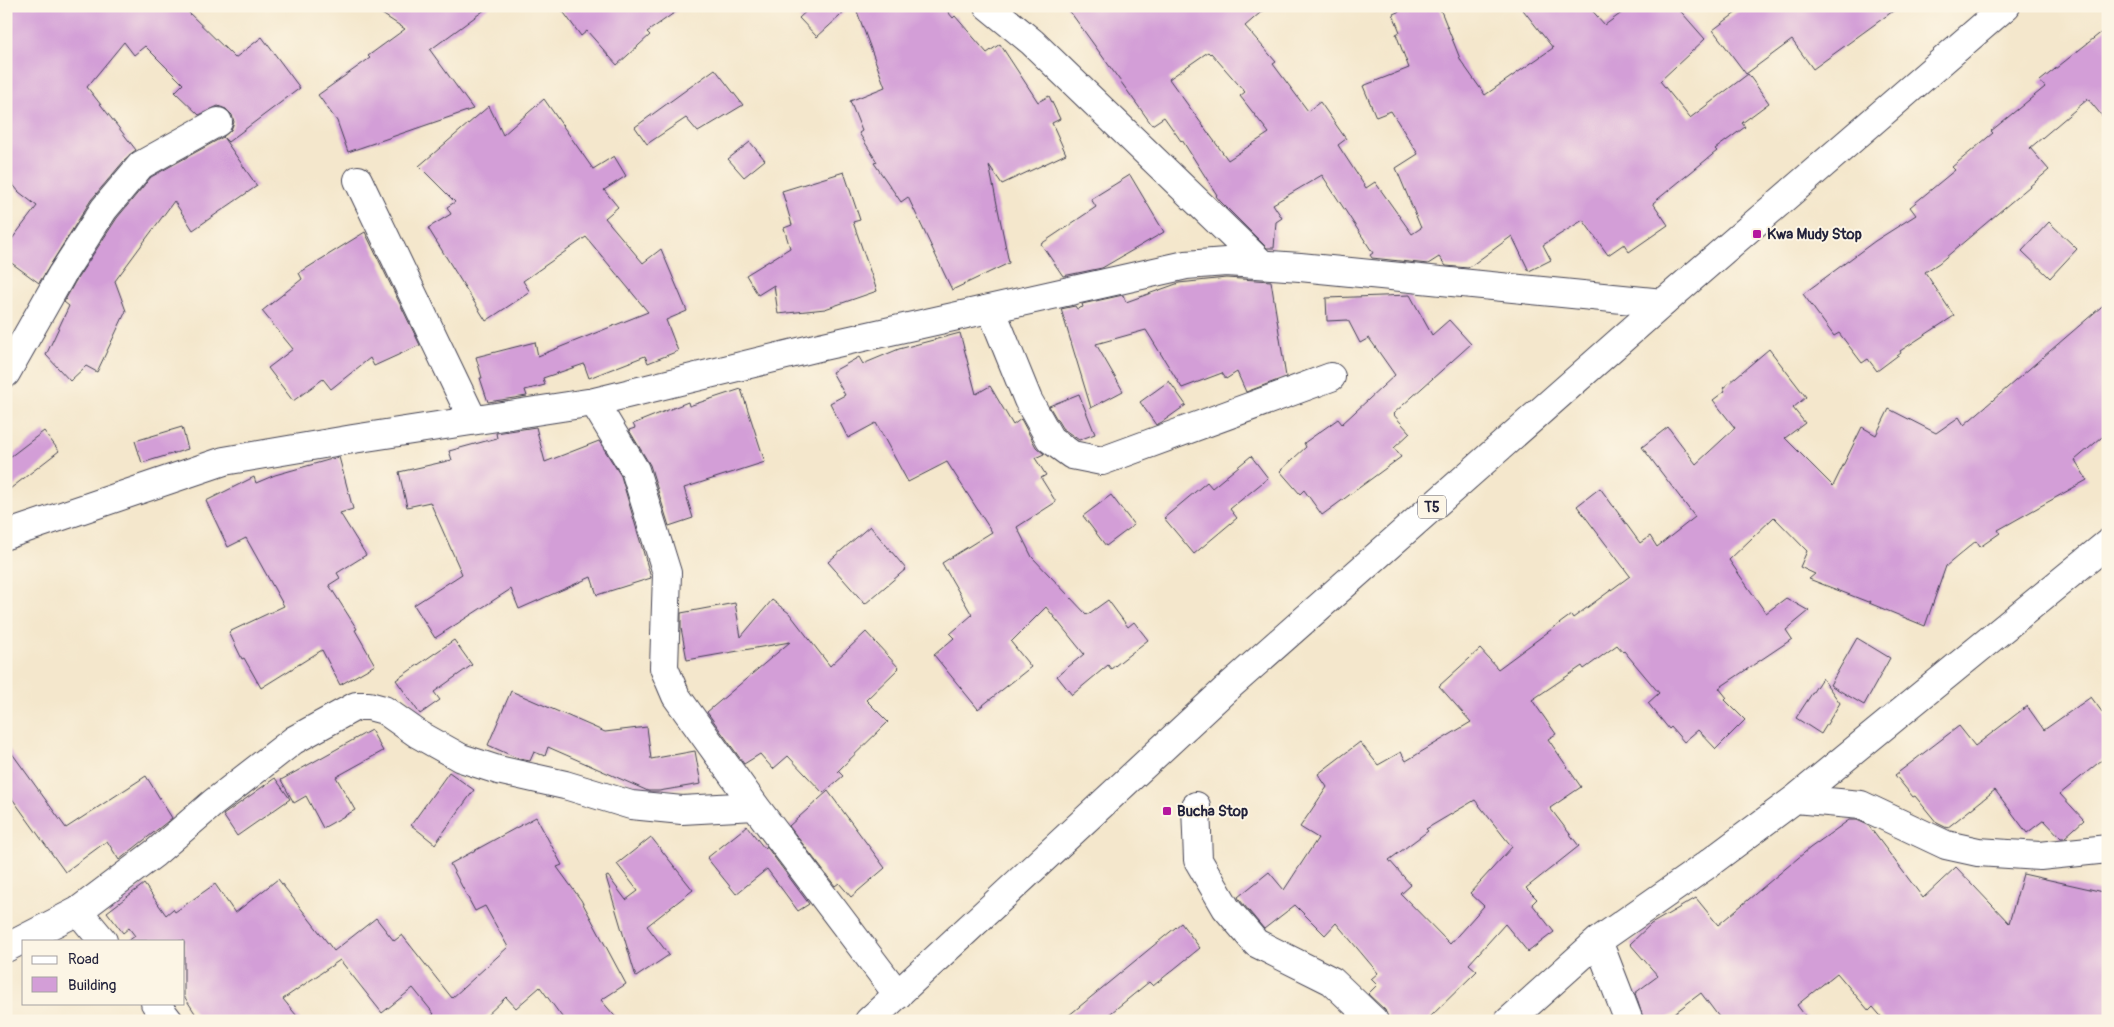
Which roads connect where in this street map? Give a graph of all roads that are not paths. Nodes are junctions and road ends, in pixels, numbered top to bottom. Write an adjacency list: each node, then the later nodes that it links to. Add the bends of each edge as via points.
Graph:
1 (988, 6): 5 (main road, via 1032,42)
2 (2006, 6): 6 (main road, T5)
3 (218, 122): 8 (main road, via 141,165 104,209 62,274)
4 (358, 180): 11 (main road)
5 (1262, 264): 6 (main road); 7 (main road, via 1186,265)
6 (1663, 302): 22 (main road, T5, via 1224,691)
7 (991, 308): 9 (main road, via 1028,400 1050,439 1072,454 1102,462); 10 (main road)
8 (6, 374)
9 (1331, 377)
10 (594, 402): 11 (main road); 15 (main road, via 635,470 667,573 664,668 676,696)
11 (474, 420): 12 (main road, via 224,461)
12 (6, 536)
13 (2108, 544): 14 (main road)
14 (1795, 799): 17 (main road, via 1861,805 1946,845 1978,852 2040,856); 20 (main road)
15 (755, 806): 18 (main road, via 682,810 631,805 461,758 384,710 356,706 294,740 155,853); 22 (main road)
16 (1196, 806): 26 (main road, via 1198,860 1226,908 1256,943 1332,980)
17 (2108, 849)
18 (78, 910): 19 (main road); 21 (main road)
19 (102, 940)
20 (1598, 941): 27 (main road); 28 (main road)
21 (6, 948)
22 (898, 996): 25 (main road, T5)
23 (156, 1004): 24 (main road)
24 (169, 1021)
25 (869, 1021)
26 (1374, 1021)
27 (1509, 1021)
28 (1629, 1021)

